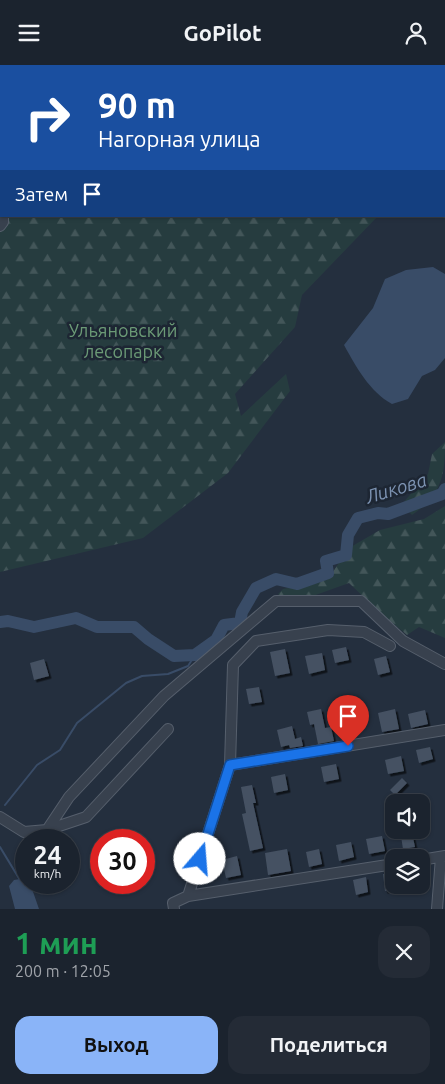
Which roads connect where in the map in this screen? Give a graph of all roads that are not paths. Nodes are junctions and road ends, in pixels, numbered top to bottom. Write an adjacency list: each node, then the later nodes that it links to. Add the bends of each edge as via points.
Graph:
1 (390, 646): 5 (street, via 364,632 328,630 256,641 233,665)
2 (445, 665): 8 (street, via 403,641 361,601 276,601 164,696 69,797)
3 (168, 729): 9 (street, via 86,817)
4 (445, 730): 5 (street)
5 (230, 765): 13 (street)
6 (0, 817): 7 (street)
7 (19, 829)
8 (48, 829)
9 (50, 829)
10 (443, 856): 11 (street); 15 (street)
11 (430, 858)
12 (385, 865): 13 (street)
13 (188, 896): 14 (street, via 174,903)
14 (174, 909)
15 (437, 909)

